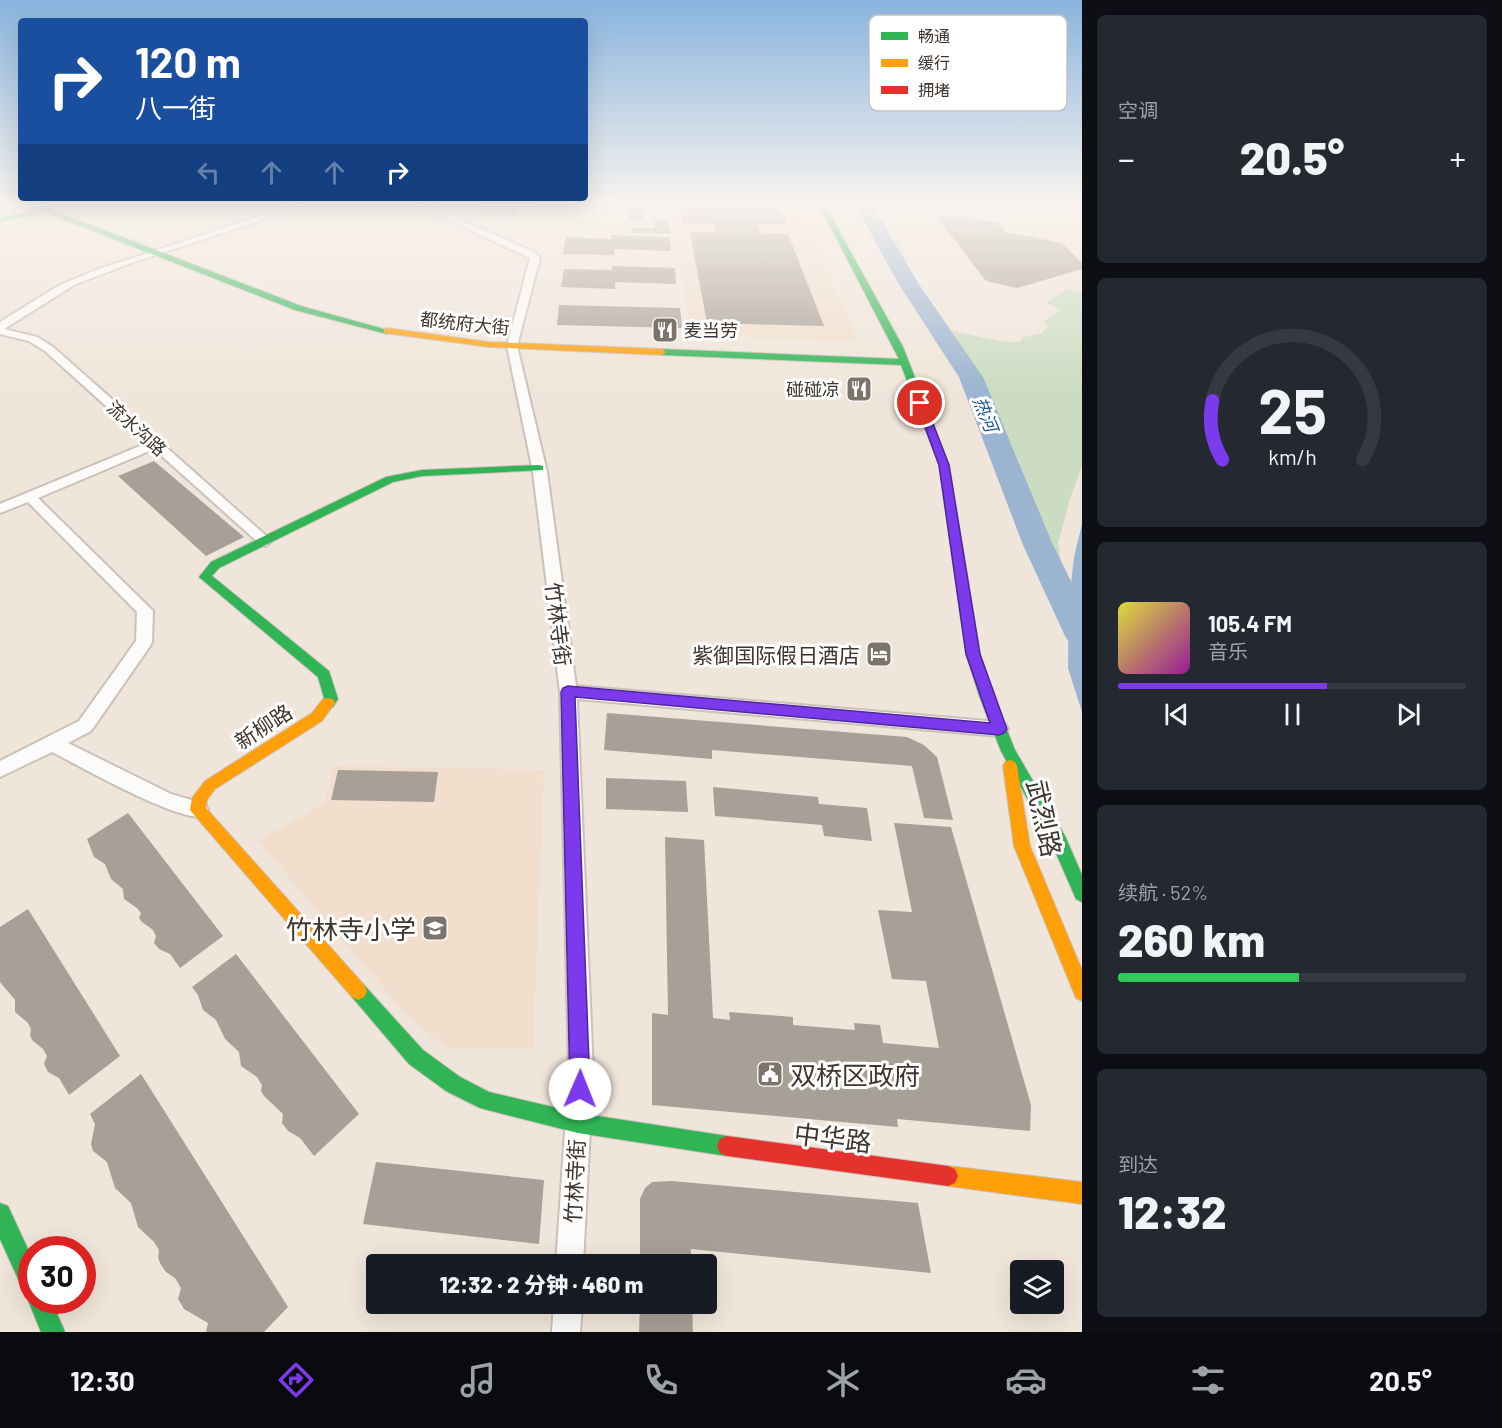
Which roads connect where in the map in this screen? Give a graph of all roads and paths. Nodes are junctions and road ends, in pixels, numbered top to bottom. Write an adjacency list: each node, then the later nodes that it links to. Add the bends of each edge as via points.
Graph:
1 (115, 267): 5 (street, via 52,292)
2 (190, 267): 7 (main road, 都统府大街, via 298,308 366,327 411,336)
3 (533, 267): 7 (street)
4 (856, 267): 8 (main road, 武烈路)
5 (0, 327)
6 (0, 332): 9 (street, 流水沟路, via 33,339 49,349)
7 (512, 346): 8 (main road, 都统府大街); 10 (street, 竹林寺街)
8 (905, 362): 15 (main road, 武烈路, via 944,465 973,654)
9 (155, 444): 11 (street); 13 (street, 流水沟路)
10 (539, 468): 13 (main road, 新柳路, via 422,473 390,479); 14 (street, 竹林寺街)
11 (30, 497): 12 (street); 16 (street, via 145,611 144,642 84,726)
12 (0, 510)
13 (265, 541): 19 (main road, 新柳路, via 215,566 206,577 324,675 330,699 317,717 210,785 200,798)
14 (568, 692): 15 (street); 22 (street, 竹林寺街, via 580,1072)
15 (999, 729): 17 (main road, 武烈路)
16 (51, 743): 18 (street); 19 (street, via 166,800)
17 (1008, 751): 20 (main road, 武烈路, via 1059,841); 21 (main road, 武烈路, via 1022,846)
18 (0, 770)
19 (198, 810): 22 (main road, via 416,1057 453,1084 487,1101)
20 (1082, 894)
21 (1082, 992)
22 (578, 1123): 23 (main road, 中华路, via 763,1152); 26 (street, 竹林寺街)
23 (1082, 1193)
24 (0, 1214): 25 (main road)
25 (18, 1253)
26 (571, 1254)
27 (45, 1314): 29 (main road)
28 (567, 1314): 30 (street)
29 (53, 1332)
30 (566, 1332)

